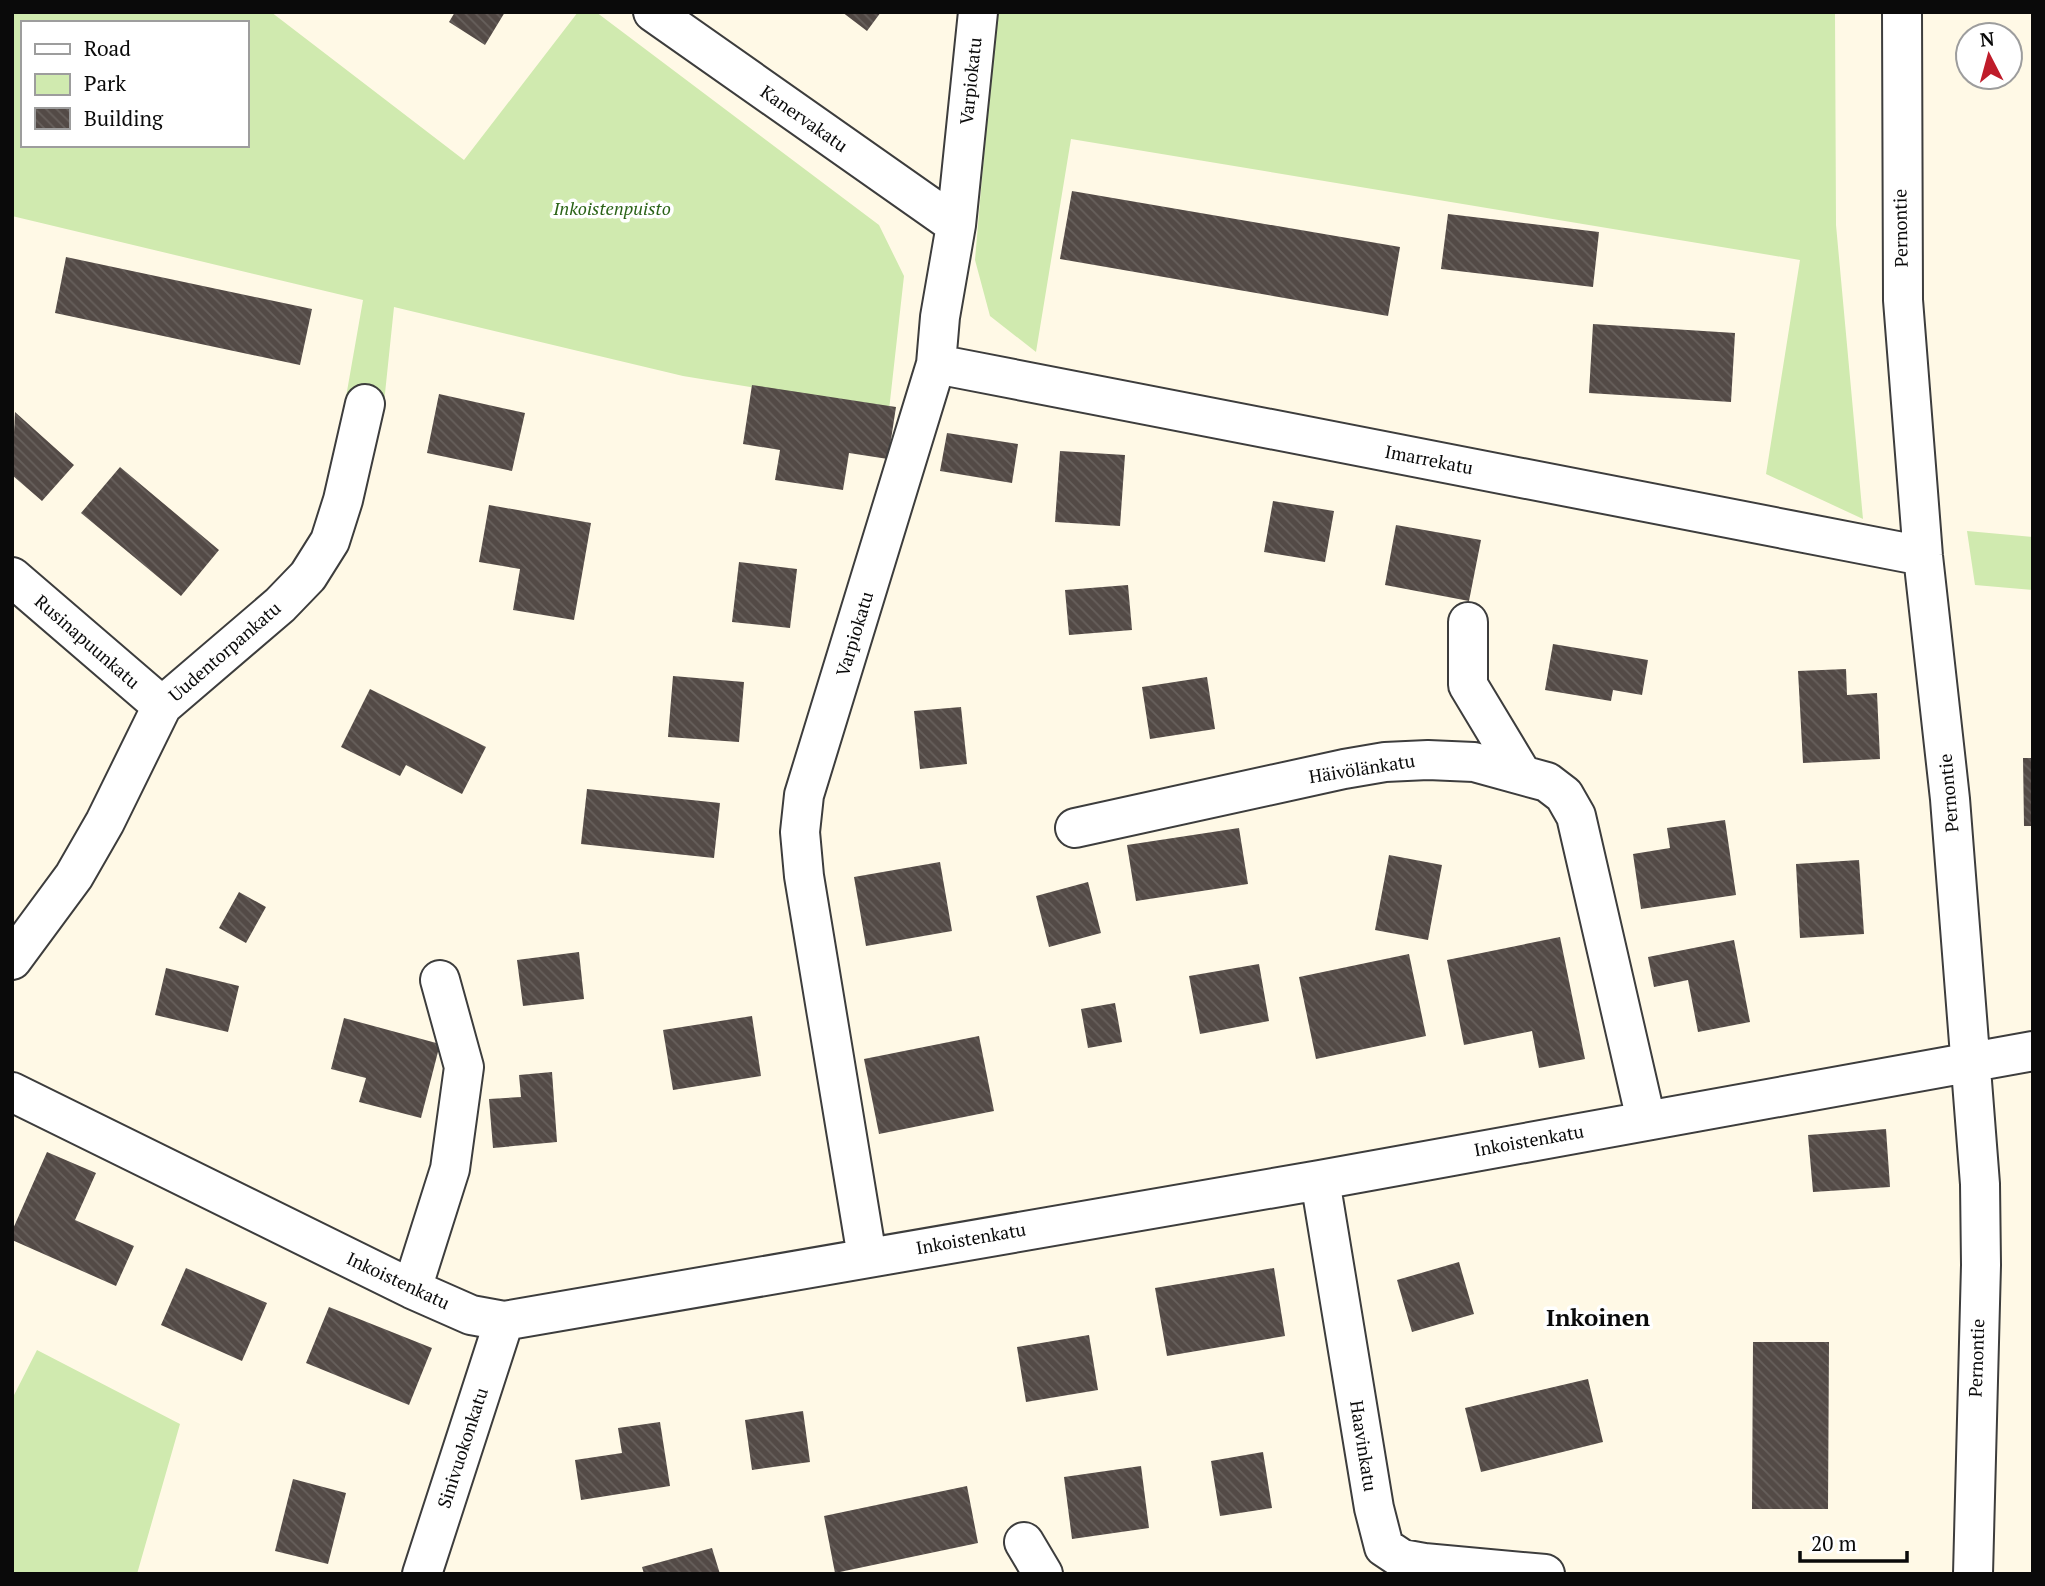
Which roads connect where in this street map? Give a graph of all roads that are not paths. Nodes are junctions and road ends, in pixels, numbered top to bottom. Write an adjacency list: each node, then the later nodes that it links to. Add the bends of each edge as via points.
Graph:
1 (653, 12): 4 (street, Kanervakatu)
2 (978, 12): 4 (street, Varpiokatu)
3 (1902, 12): 7 (street, Pernontie, via 1903,300)
4 (956, 225): 5 (street, Varpiokatu)
5 (936, 363): 7 (street, Imarrekatu); 20 (street, Varpiokatu, via 804,795 800,832)
6 (365, 404): 10 (street, Uudentorpankatu, via 330,541 308,576)
7 (1923, 556): 16 (street, Pernontie)
8 (12, 577): 10 (street, Rusinapuunkatu)
9 (1468, 622): 11 (street, via 1468,685)
10 (162, 706): 13 (street, Uudentorpankatu, via 74,876)
11 (1521, 773): 12 (street, Häivölänkatu, via 1474,762 1385,762); 18 (street, Häivölänkatu, via 1547,782 1564,795 1576,816)
12 (1074, 828)
13 (12, 960)
14 (440, 980): 21 (street, via 464,1067 450,1169)
15 (2033, 1051): 16 (street, Inkoistenkatu)
16 (1972, 1061): 18 (street, Inkoistenkatu); 25 (street, Pernontie, via 1981,1265)
17 (12, 1092): 21 (street, Inkoistenkatu)
18 (1646, 1120): 19 (street, Inkoistenkatu)
19 (1320, 1180): 20 (street, Inkoistenkatu); 24 (street, Haavinkatu, via 1384,1547 1402,1559 1423,1563)
20 (867, 1256): 22 (street, Inkoistenkatu)
21 (412, 1289): 22 (street, Inkoistenkatu, via 471,1315)
22 (504, 1321): 23 (street, Sinivuokonkatu)
23 (422, 1574)
24 (1545, 1574)
25 (1973, 1574)

